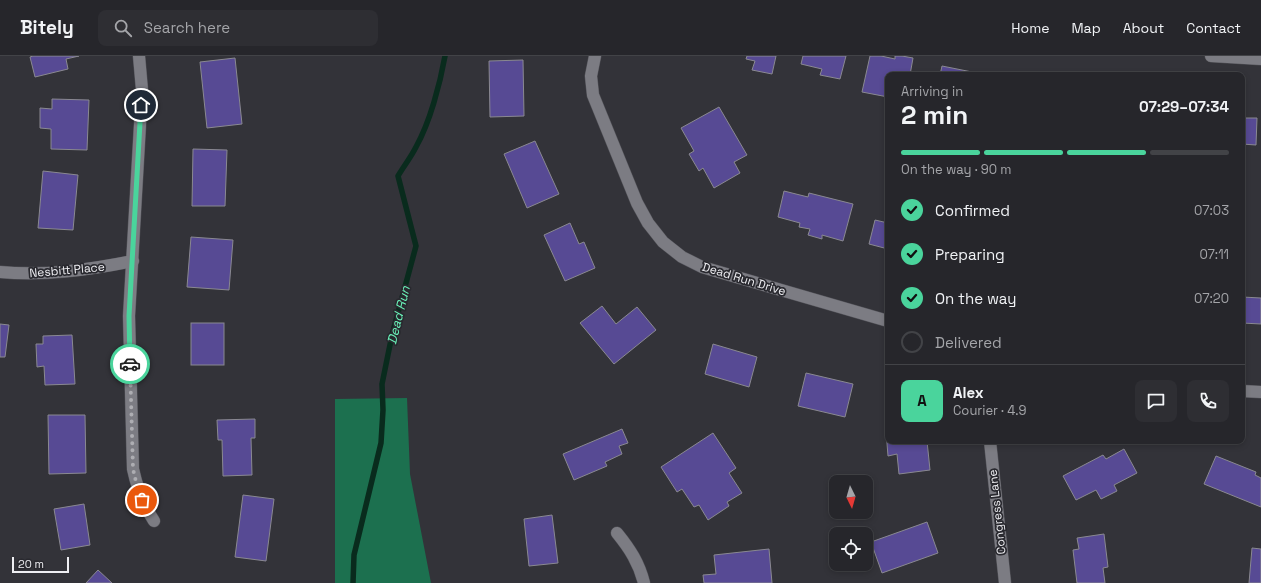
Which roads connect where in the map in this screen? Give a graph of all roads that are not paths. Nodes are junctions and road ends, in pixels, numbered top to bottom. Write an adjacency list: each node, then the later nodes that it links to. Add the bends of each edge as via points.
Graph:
1 (139, 56): 5 (street, via 142,90)
2 (595, 56): 7 (street, Dead Run Drive, via 591,76 592,94 637,203 663,242 702,268)
3 (1211, 56): 4 (street)
4 (1261, 59)
5 (133, 261): 6 (street, Nesbitt Place, via 57,273); 11 (street, via 129,316 133,469 138,490)
6 (0, 272)
7 (885, 320)
8 (1245, 391): 9 (street)
9 (1261, 392)
10 (990, 444): 14 (street, Congress Lane)
11 (154, 521)
12 (617, 533): 13 (street, via 631,549)
13 (644, 583)
14 (1004, 583)

